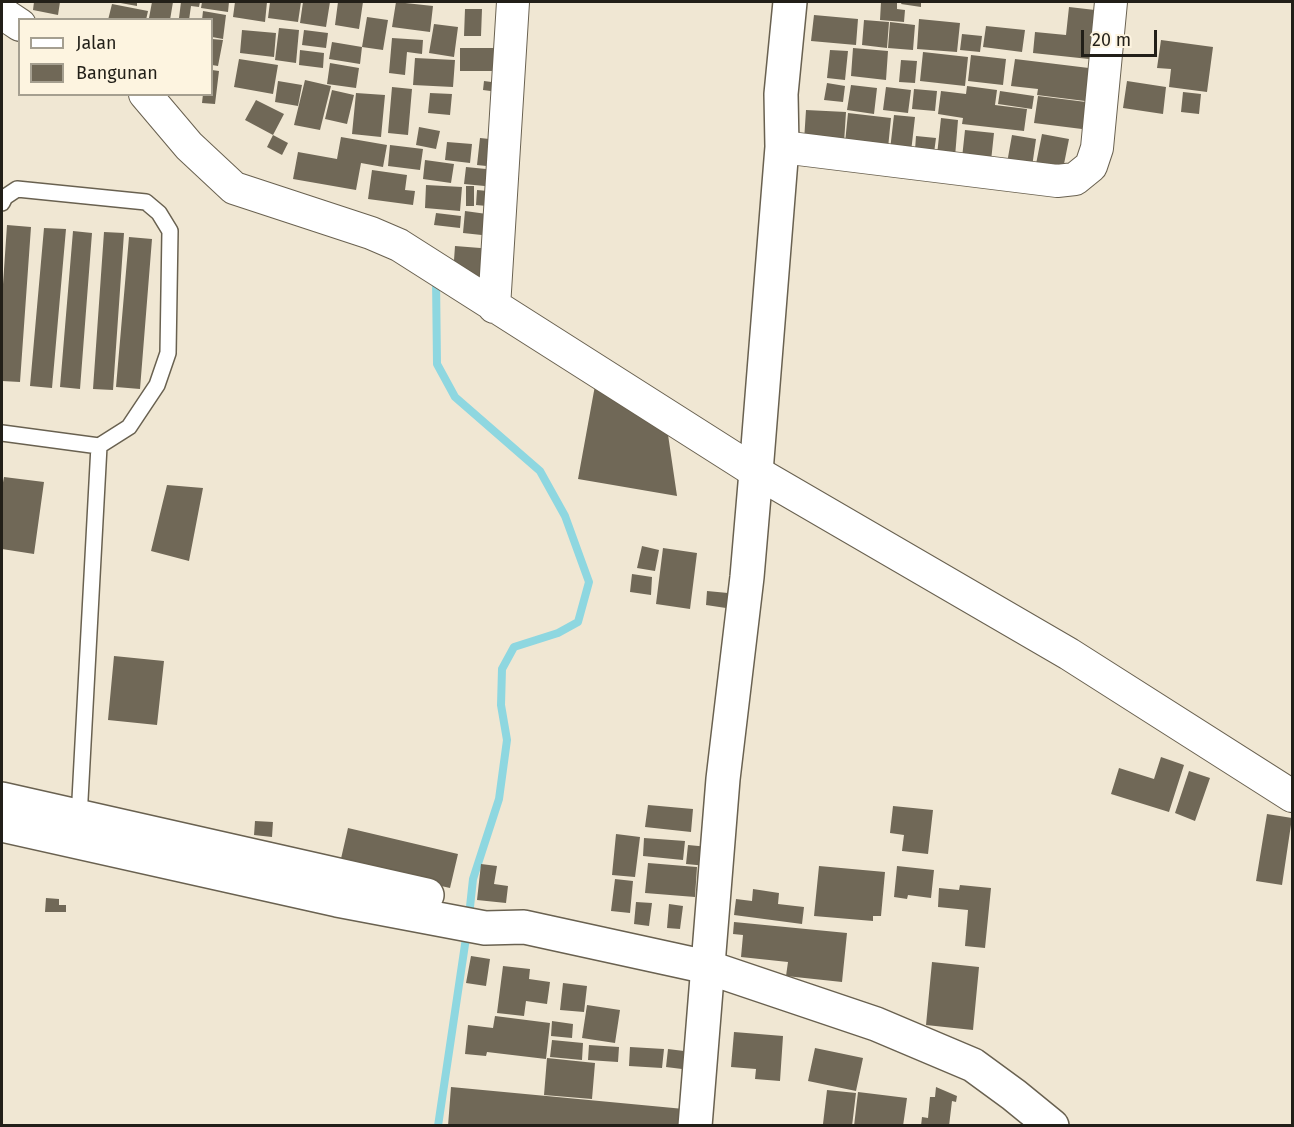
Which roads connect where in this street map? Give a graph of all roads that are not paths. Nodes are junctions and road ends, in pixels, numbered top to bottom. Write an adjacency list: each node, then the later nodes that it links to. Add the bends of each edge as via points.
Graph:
1 (513, 2): 9 (street)
2 (790, 2): 7 (main road)
3 (1111, 2): 7 (street, via 1097,148 1091,166 1075,179 1057,181)
4 (2, 13): 5 (street)
5 (18, 24)
6 (147, 96): 9 (street, via 189,146 234,188 399,245)
7 (782, 147): 12 (main road)
8 (2, 203): 11 (lane, via 17,189 146,202 159,213 170,231 168,353 157,385 129,427)
9 (494, 307): 12 (street)
10 (2, 433): 11 (lane)
11 (99, 446): 16 (lane)
12 (756, 472): 13 (street, via 1069,654); 17 (main road)
13 (1293, 796)
14 (2, 800): 16 (main road)
15 (2, 825): 16 (main road)
16 (78, 829): 17 (main road, via 481,908 524,927)
17 (707, 967): 18 (main road); 19 (main road, via 876,1024 973,1065)
18 (695, 1125)
19 (1052, 1125)

